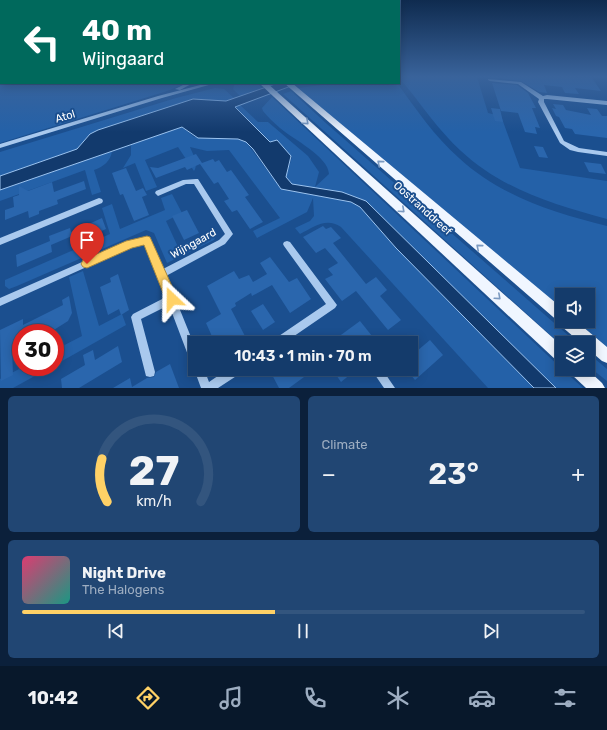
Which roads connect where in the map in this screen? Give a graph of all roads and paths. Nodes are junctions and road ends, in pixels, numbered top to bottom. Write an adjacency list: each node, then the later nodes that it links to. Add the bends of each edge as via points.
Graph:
1 (164, 95): 6 (street, Atol)
2 (167, 95): 6 (street, Atol)
3 (277, 95): 22 (main road, Oostranddreef, one-way to 22)
4 (303, 95): 18 (main road, Oostranddreef, one-way to 4)
5 (535, 95): 7 (street)
6 (160, 97): 9 (street, Atol)
7 (542, 98): 8 (street); 10 (street, via 541,102 562,142 576,150)
8 (607, 103)
9 (0, 146)
10 (607, 154)
11 (158, 193): 15 (street, Wijngaard, via 186,182 196,181 229,234 222,242)
12 (99, 202): 13 (street)
13 (0, 242)
14 (287, 244): 20 (street, via 332,305)
15 (161, 274): 16 (street, Wijngaard); 17 (street, Wijngaard, via 147,240 130,244)
16 (172, 299): 21 (street, Wijngaard); 24 (street, via 136,317)
17 (0, 302)
18 (555, 311)
19 (574, 328): 23 (main road)
20 (286, 336)
21 (188, 341)
22 (555, 350)
23 (607, 356)
24 (150, 372)
25 (202, 376): 29 (street)
26 (226, 376): 29 (street)
27 (381, 376): 30 (street)
28 (584, 376): 31 (main road)
29 (208, 388)
30 (390, 388)
31 (597, 388)

